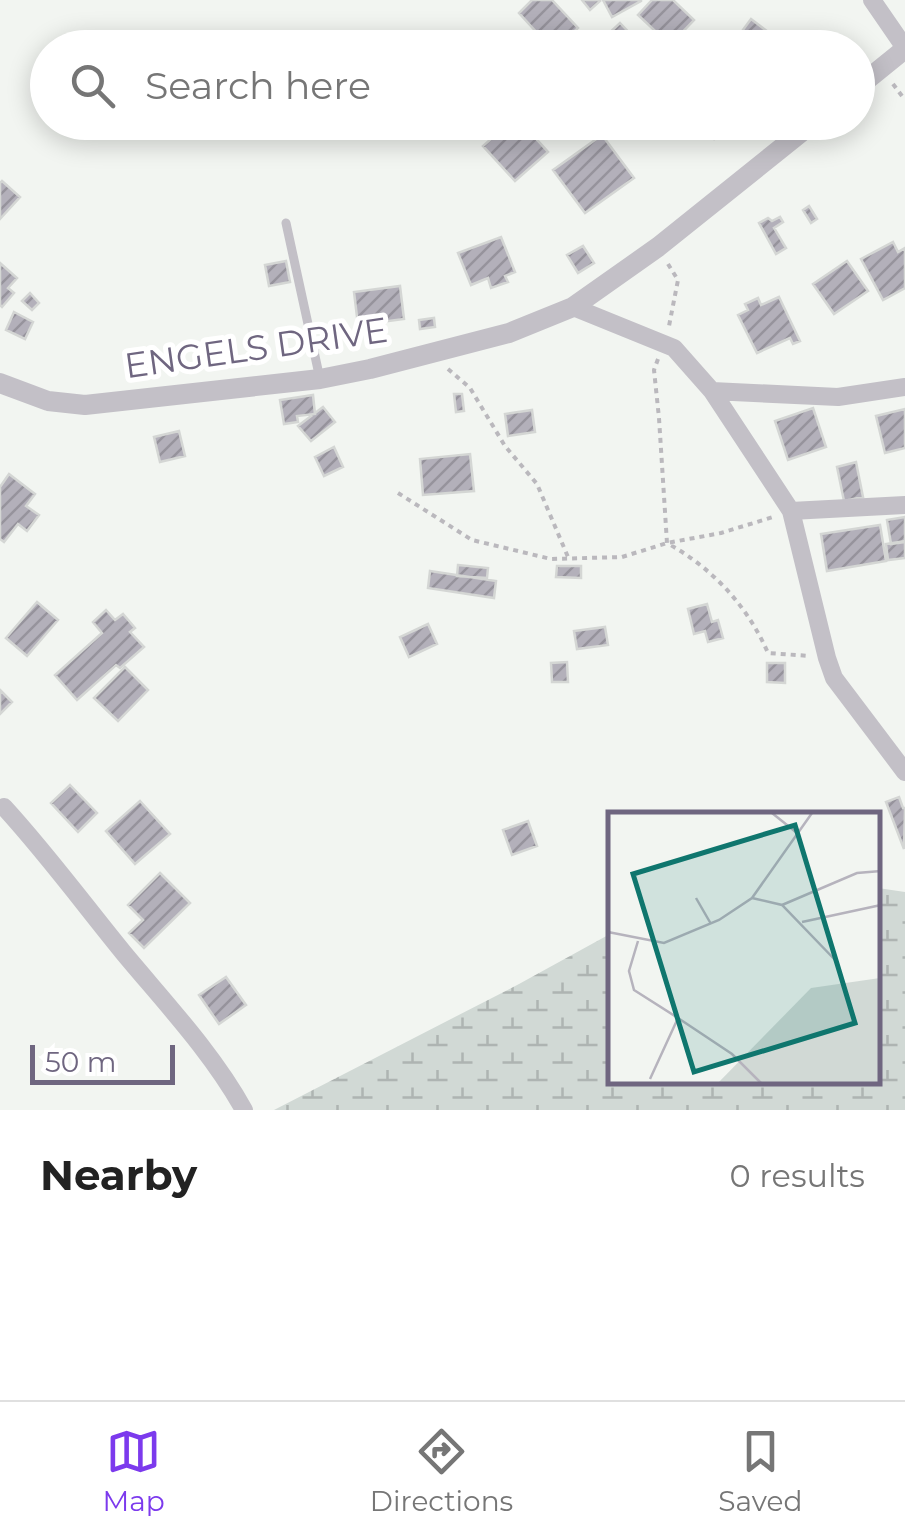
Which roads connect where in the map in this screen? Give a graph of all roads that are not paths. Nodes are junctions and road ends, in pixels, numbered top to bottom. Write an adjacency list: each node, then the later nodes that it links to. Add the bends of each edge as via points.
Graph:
1 (872, 0): 2 (street)
2 (905, 48): 3 (street)
3 (875, 73)
4 (792, 140): 6 (street, ENGELS DRIVE)
5 (286, 223): 7 (lane)
6 (573, 307): 7 (street, ENGELS DRIVE, via 509,333); 10 (street, via 674,348)
7 (320, 379): 8 (street, ENGELS DRIVE, via 85,405)
8 (0, 384)
9 (905, 387): 10 (street, via 838,397)
10 (712, 391): 12 (street)
11 (905, 505): 12 (street)
12 (792, 511): 13 (street, via 834,678)
13 (905, 772)
14 (1, 808): 15 (street, via 41,848 226,1077)
15 (244, 1110)

